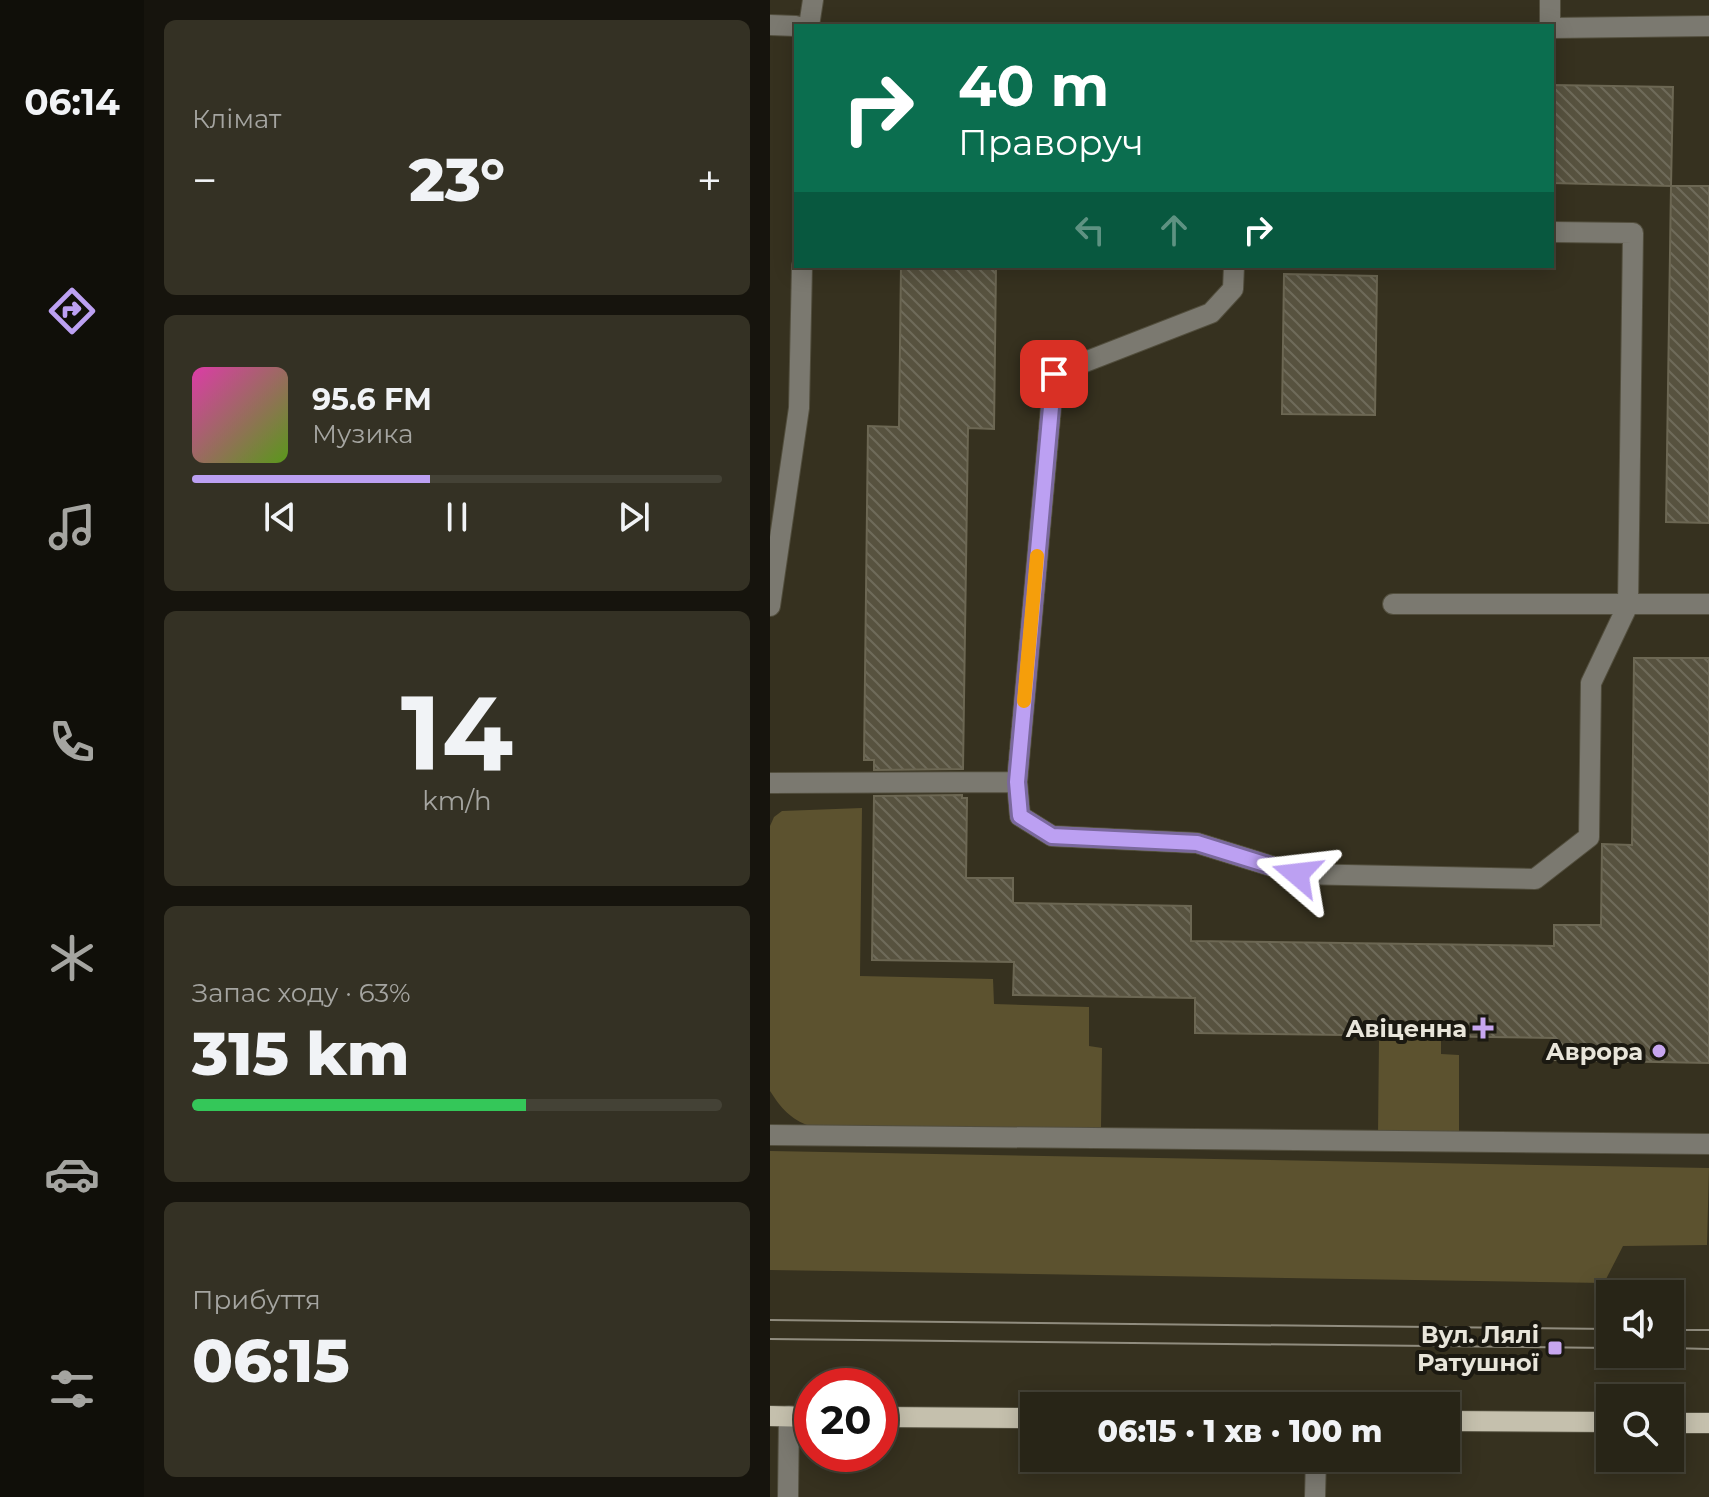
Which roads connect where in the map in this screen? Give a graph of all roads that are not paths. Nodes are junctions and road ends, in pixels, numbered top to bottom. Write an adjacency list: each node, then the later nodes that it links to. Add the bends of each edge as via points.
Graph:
1 (813, 0): 3 (street)
2 (1550, 0): 4 (street)
3 (809, 24)
4 (1551, 24)
5 (770, 25): 6 (street)
6 (794, 26)
7 (1709, 26): 8 (street)
8 (1554, 27)
9 (1554, 232): 14 (street, via 1633,233)
10 (802, 268): 15 (street, via 799,408)
11 (1234, 268): 16 (street, via 1233,289 1211,313 1054,374)
12 (1393, 604): 14 (street)
13 (1709, 604): 14 (street)
14 (1628, 605): 16 (street, via 1591,683 1589,837 1535,879 1297,874 1197,843 1052,836 1020,816)
15 (770, 606)
16 (1017, 782): 17 (street)
17 (770, 783)
18 (770, 1135): 19 (street)
19 (1709, 1144)
20 (779, 1416): 28 (street)
21 (898, 1417): 22 (main road)
22 (1020, 1418)
23 (1460, 1421): 24 (main road)
24 (1596, 1422)
25 (1684, 1423): 26 (main road)
26 (1709, 1423)
27 (1316, 1472): 29 (street)
28 (788, 1497)
29 (1315, 1497)

